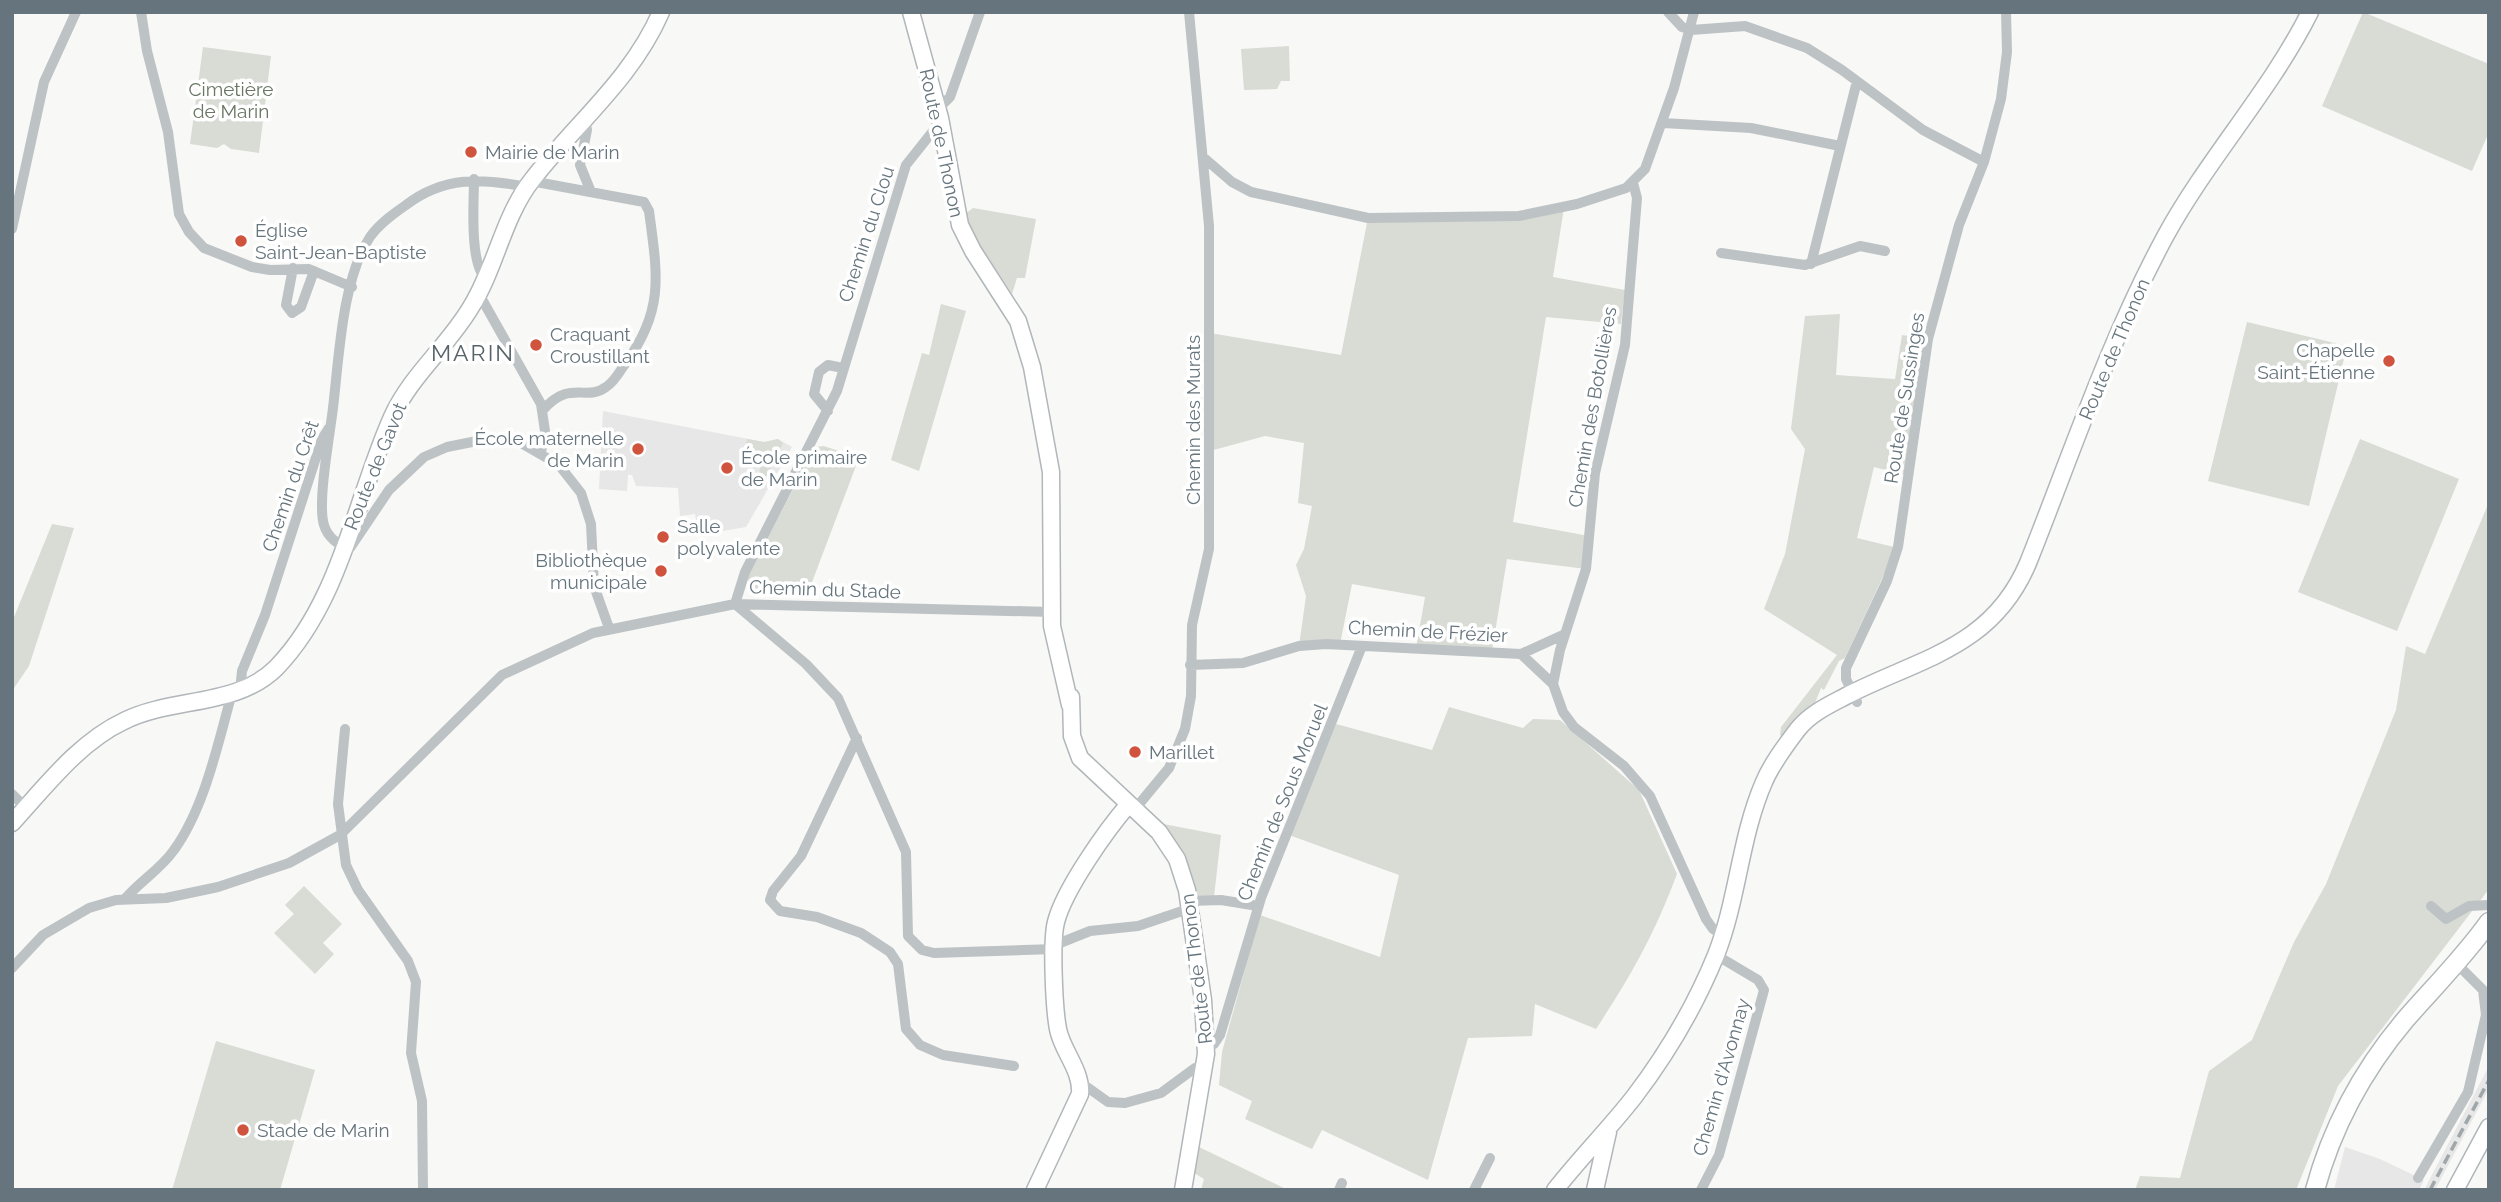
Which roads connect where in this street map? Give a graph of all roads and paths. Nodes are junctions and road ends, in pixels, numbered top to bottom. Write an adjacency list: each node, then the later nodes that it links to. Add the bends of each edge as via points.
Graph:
1 (76, 12): 23 (street, via 46,75)
2 (141, 12): 27 (street, via 185,227 204,248 263,270)
3 (661, 12): 14 (street, Route de Gavot, via 632,64)
4 (911, 12): 13 (street, Route de Thonon)
5 (980, 12): 13 (street, Chemin du Clou, via 949,100)
6 (1189, 12): 17 (street, Chemin des Murats)
7 (1668, 12): 11 (street)
8 (1694, 12): 11 (street)
9 (2006, 12): 18 (street, Route de Sussinges, via 2003,90)
10 (2310, 12): 46 (street, Route de Thonon, via 2288,52 2200,179 2140,285 2013,592 1971,637 1913,668 1882,678)
11 (1691, 30): 12 (street, via 1736,25 1762,29 1815,52); 15 (street)
12 (1857, 81): 16 (street); 18 (street, via 1923,130)
13 (939, 115): 31 (street, Chemin du Clou, via 903,171); 38 (street, Route de Thonon, via 960,225 1012,310 1030,356 1048,451 1053,550 1060,585)
14 (585, 119): 21 (street, Route de Gavot); 22 (street, via 580,164)
15 (1663, 123): 16 (street, via 1773,131); 20 (street, via 1645,169)
16 (1840, 146): 26 (street)
17 (1203, 157): 20 (street, via 1244,190 1380,219 1531,215 1605,196); 43 (street, Chemin des Murats, via 1209,251 1210,528 1207,564 1192,625)
18 (1984, 162): 46 (street, Route de Sussinges, via 1959,225 1928,339 1898,547 1846,668)
19 (474, 179): 21 (street); 29 (street, via 475,243); 30 (street, Chemin du Crêt, via 430,190 382,224 365,247)
20 (1633, 183): 40 (street, Chemin des Botollières, via 1637,206 1625,345 1595,473 1584,578)
21 (529, 184): 22 (street); 29 (street, Route de Gavot)
22 (591, 192): 32 (street, via 647,205 658,278 656,299 645,334 610,384 560,394)
23 (12, 229)
24 (1885, 251): 26 (street, via 1855,246)
25 (1721, 253): 26 (street)
26 (1811, 264)
27 (293, 268): 28 (street); 28 (street, via 286,305 292,313 301,307)
28 (314, 271): 30 (street)
29 (482, 286): 32 (street); 36 (street, Route de Gavot, via 465,317 397,408)
30 (352, 288): 34 (street, Chemin du Crêt)
31 (843, 368): 33 (street, Chemin du Clou); 33 (street, via 828,365 819,372 814,394)
32 (543, 410): 35 (street)
33 (828, 411): 37 (street, Chemin du Clou, via 745,572)
34 (331, 426): 36 (street, via 323,522); 45 (street, Chemin du Crêt)
35 (541, 452): 36 (street, via 503,440 447,447 424,457 384,496 354,544); 39 (street, via 570,477 588,510 594,586)
36 (343, 547): 45 (street, Route de Gavot, via 324,597 289,651 268,675)
37 (735, 604): 38 (street, Chemin du Stade); 39 (street, Chemin du Stade); 48 (street, via 830,687)
38 (1056, 612): 50 (street, Route de Thonon, via 1070,669 1072,736 1080,758)
39 (609, 628): 53 (street, Chemin du Stade, via 502,675)
40 (1565, 634): 42 (street); 44 (street, Chemin des Botollières)
41 (1362, 646): 42 (street, Chemin de Frézier); 43 (street, Chemin de Frézier, via 1306,645 1252,661); 57 (street, Chemin de Sous Moruel)
42 (1521, 654): 44 (street, Chemin de Frézier)
43 (1190, 666): 50 (street, Chemin des Murats, via 1190,705 1178,747 1164,775)
44 (1553, 684): 60 (street, Chemin de Frézier, via 1568,720 1624,766 1650,796 1706,919)
45 (236, 692): 51 (street, Route de Gavot, via 148,712 114,726 86,747); 54 (street, Chemin du Crêt, via 211,768 179,842)
46 (1855, 697): 60 (street, Route de Thonon, via 1808,718 1769,772 1757,801)
47 (345, 729): 53 (street, via 338,794)
48 (857, 738): 61 (street, via 906,852 906,929 912,941 934,953); 66 (street, via 801,856 770,900 780,911 817,917 861,933 890,952 898,964 906,1029 920,1045 943,1055)
49 (12, 794): 51 (street)
50 (1132, 807): 55 (street, Route de Thonon, via 1172,849); 61 (street, via 1092,856 1061,909)
51 (26, 808): 52 (street, Route de Gavot)
52 (12, 823)
53 (340, 835): 54 (street, Chemin du Stade, via 278,868 218,887 166,898); 74 (street, via 354,882 414,975 411,1053 422,1101)
54 (125, 899): 64 (street, Chemin du Stade, via 98,904 62,922 35,942)
55 (1190, 904): 57 (street, via 1221,900); 61 (street, via 1138,926 1090,931); 65 (street, Route de Thonon)
56 (2489, 905): 58 (street, via 2469,906 2446,919)
57 (1258, 906): 65 (street, Chemin de Sous Moruel, via 1223,1029)
58 (2431, 906)
59 (2489, 922): 63 (main road)
60 (1723, 935): 62 (street, Route de Thonon)
61 (1055, 947): 68 (street, via 1058,1031)
62 (1716, 955): 69 (street, Route de Thonon, via 1661,1056); 79 (street, Chemin d'Avonnay, via 1758,979 1764,990 1719,1155)
63 (2456, 963): 72 (street, via 2483,990 2486,1015 2468,1092); 80 (main road, via 2362,1078 2336,1130)
64 (12, 968)
65 (1206, 1048): 67 (street, Route de Thonon)
66 (1014, 1066)
67 (1206, 1068): 68 (street, via 1195,1068 1161,1093 1125,1103 1108,1102); 76 (street, Route de Thonon)
68 (1080, 1082): 75 (street, via 1078,1099)
69 (1617, 1118): 73 (street, Route de Thonon); 78 (street, via 1604,1142)
70 (2489, 1127): 81 (street)
71 (1490, 1158): 77 (street)
72 (2418, 1178)
73 (1557, 1188): 78 (street, via 1576,1181)
74 (423, 1190)
75 (1035, 1190)
76 (1183, 1190)
77 (1474, 1190)
78 (1592, 1190)
79 (1701, 1190)
80 (2315, 1190)
81 (2455, 1190)

